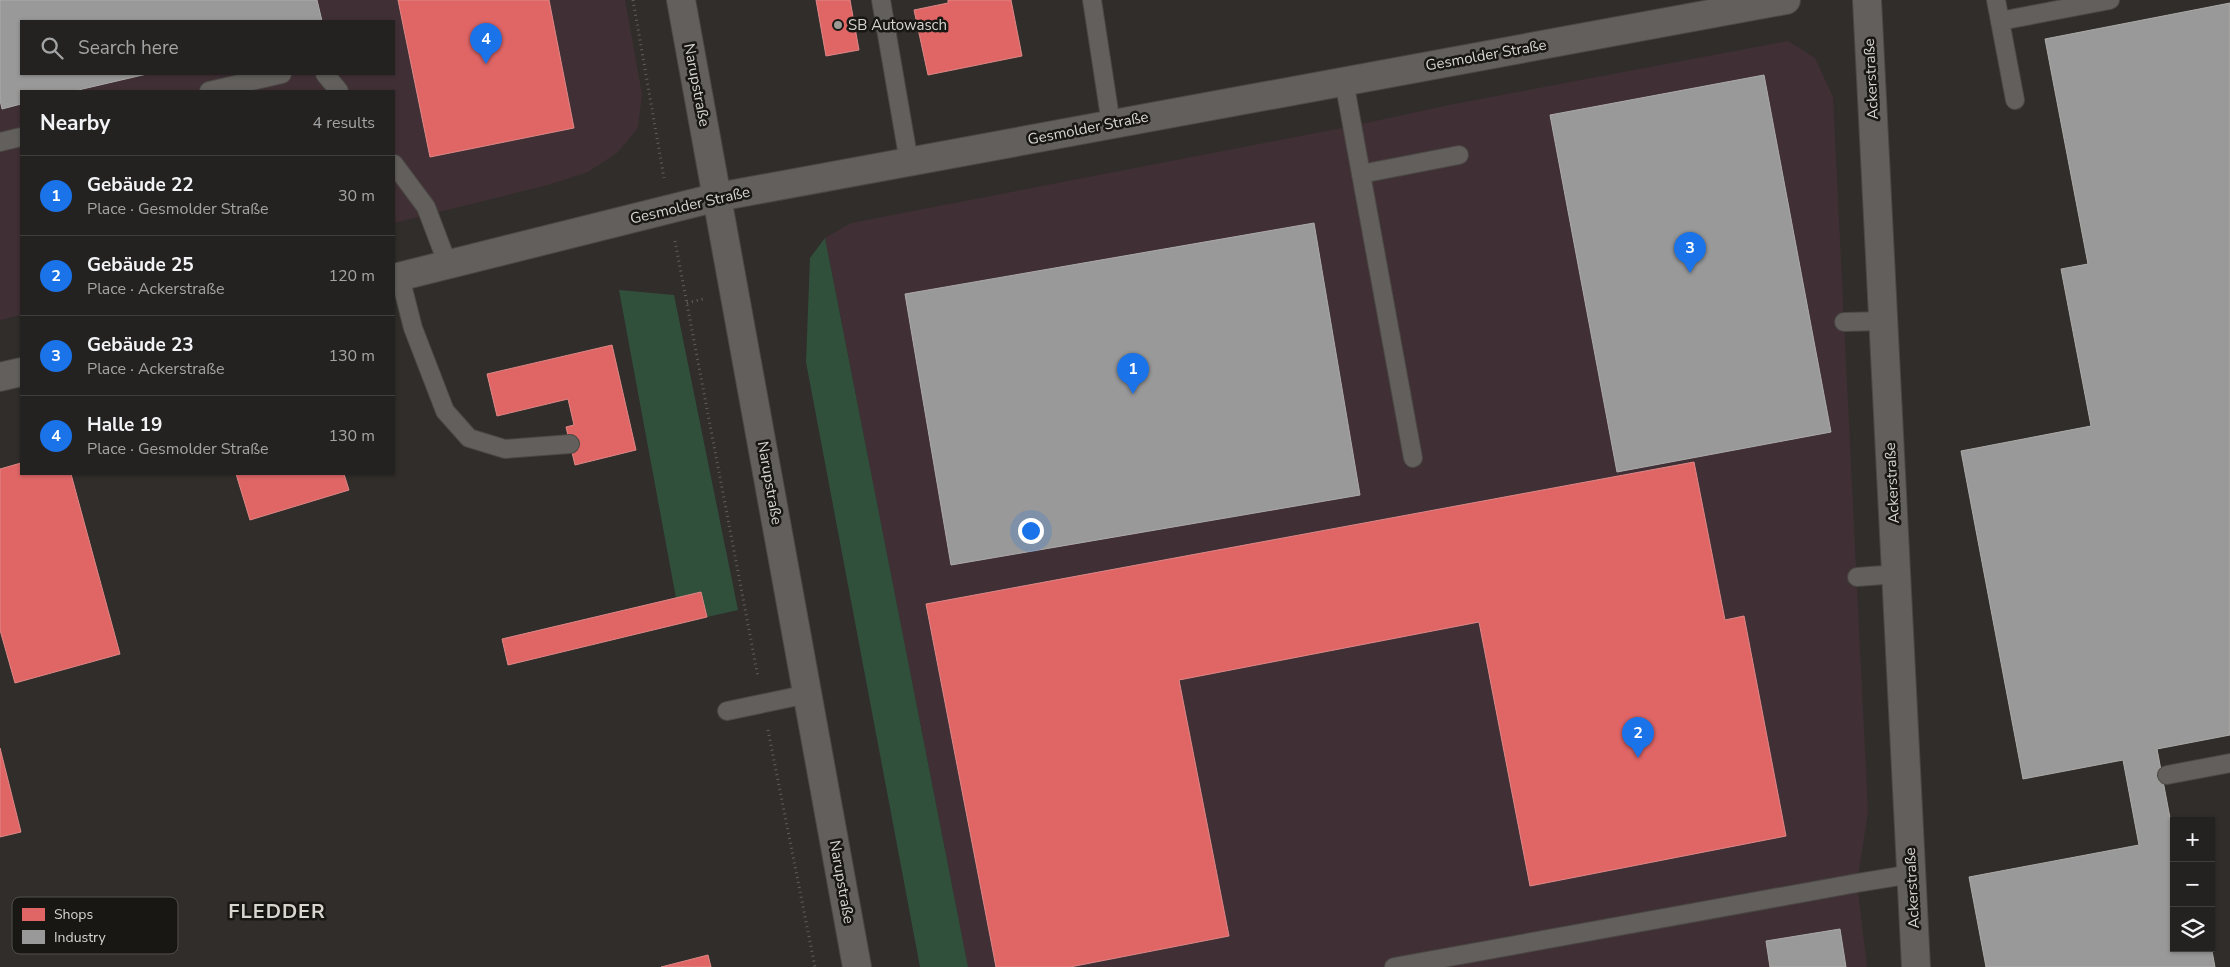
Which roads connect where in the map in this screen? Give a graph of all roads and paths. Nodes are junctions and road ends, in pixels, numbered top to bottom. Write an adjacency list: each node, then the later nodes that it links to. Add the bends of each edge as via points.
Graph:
1 (633, 0): 24 (path)
2 (681, 0): 23 (street, Narupstraße)
3 (881, 0): 20 (lane)
4 (1092, 0): 16 (lane)
5 (1786, 0): 12 (street, Gesmolder Straße)
6 (1867, 0): 27 (street, Ackerstraße)
7 (1996, 0): 9 (lane)
8 (2110, 0): 9 (lane)
9 (2000, 21): 15 (lane)
10 (278, 75): 13 (lane)
11 (327, 75): 14 (lane)
12 (1344, 81): 16 (street, Gesmolder Straße); 22 (lane)
13 (213, 90)
14 (338, 90)
15 (2015, 100)
16 (1110, 124): 20 (street, Gesmolder Straße)
17 (20, 137): 18 (lane)
18 (0, 142)
19 (1458, 155): 22 (lane)
20 (909, 162): 23 (street, Gesmolder Straße)
21 (395, 165): 25 (lane, via 426,207)
22 (1361, 174): 32 (lane)
23 (718, 197): 24 (street, Gesmolder Straße); 35 (street, Narupstraße)
24 (669, 209): 25 (street, Gesmolder Straße); 36 (path)
25 (448, 265): 26 (street, Gesmolder Straße)
26 (397, 278): 31 (lane, via 445,411 469,438 505,449)
27 (1884, 321): 28 (lane); 33 (street, Ackerstraße)
28 (1844, 322)
29 (20, 372): 30 (street)
30 (0, 377)
31 (570, 444)
32 (1413, 458)
33 (1897, 574): 34 (lane); 40 (street, Ackerstraße)
34 (1857, 576)
35 (808, 694): 36 (lane); 42 (street, Narupstraße)
36 (763, 703): 37 (lane); 41 (path)
37 (727, 711)
38 (2230, 763): 39 (lane)
39 (2167, 776)
40 (1912, 874): 43 (lane); 44 (street, Ackerstraße)
41 (814, 967)
42 (858, 967)
43 (1394, 967)
44 (1916, 967)

